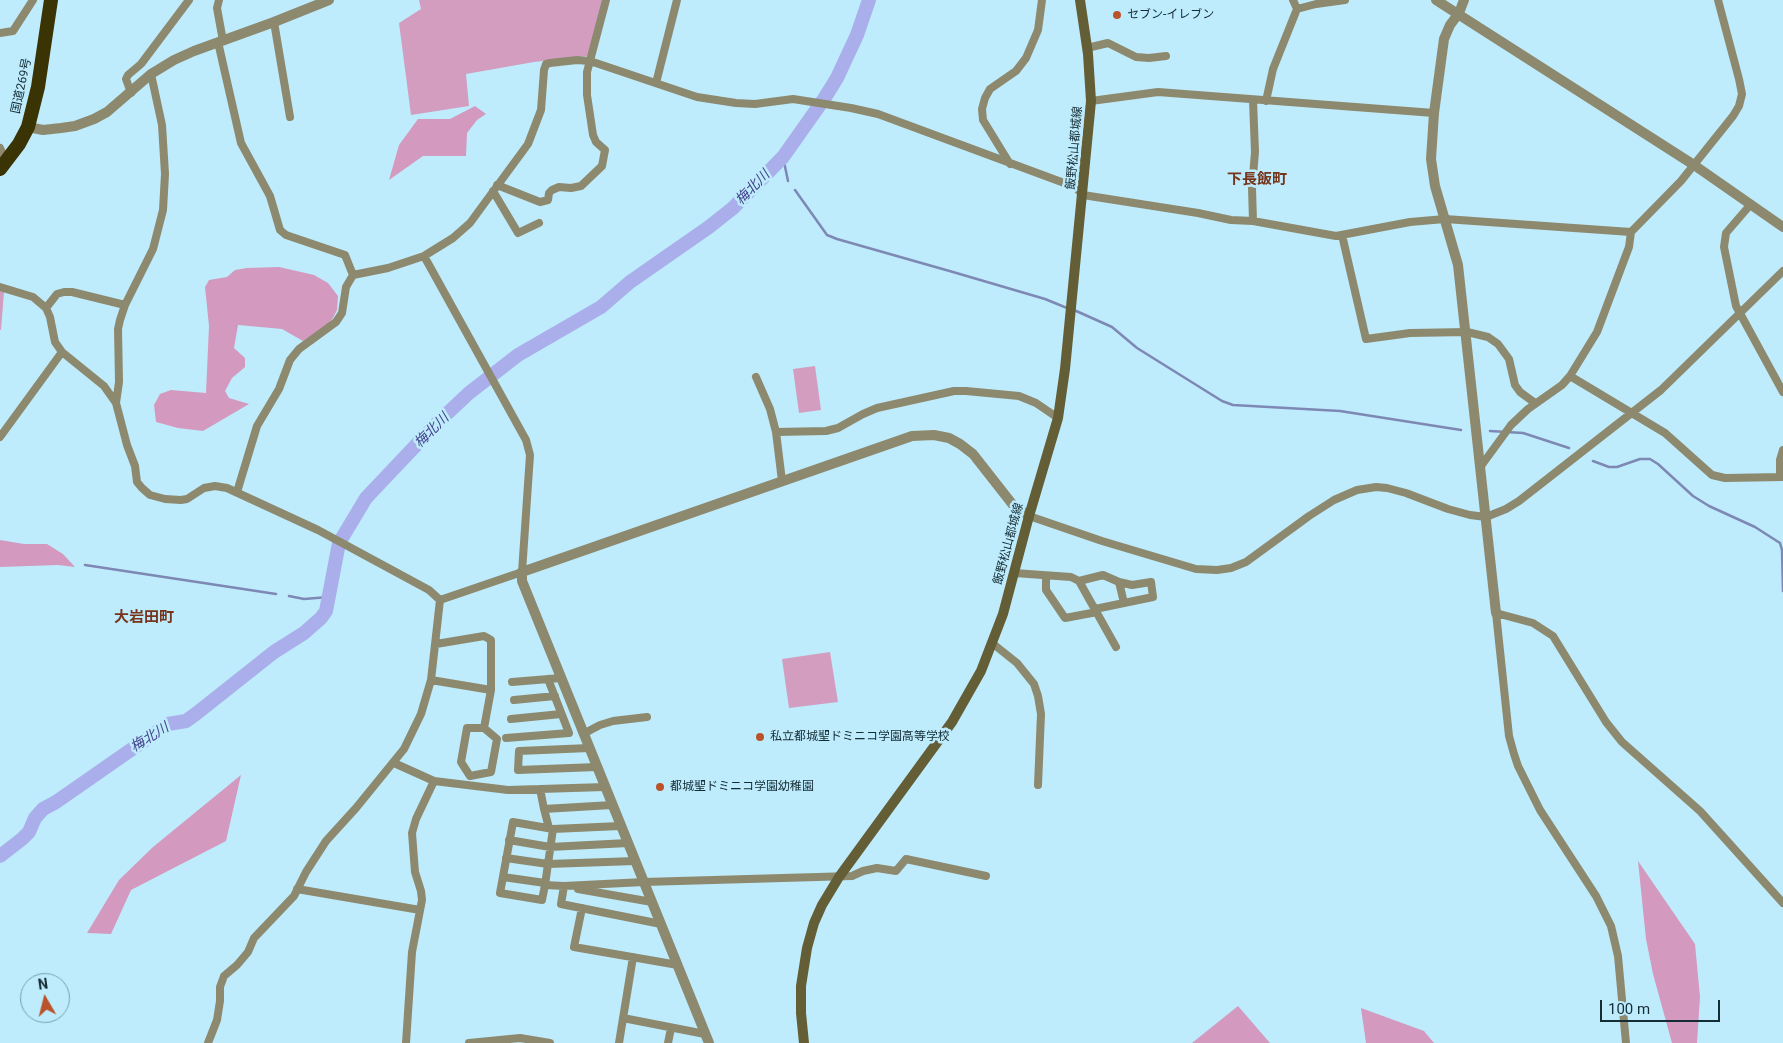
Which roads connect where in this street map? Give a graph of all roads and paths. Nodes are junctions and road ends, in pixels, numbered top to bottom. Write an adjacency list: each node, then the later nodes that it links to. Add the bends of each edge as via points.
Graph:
1 (33, 0): 19 (street, via 13,31)
2 (51, 0): 32 (highway, 国道269号, via 38,87)
3 (189, 0): 26 (street, via 128,75 126,79)
4 (219, 0): 20 (street)
5 (330, 0): 18 (street)
6 (606, 0): 23 (street)
7 (677, 0): 25 (street)
8 (1042, 0): 9 (street); 34 (street, via 1038,30 1026,58 1016,71 990,89 982,109 983,120)
9 (1049, 0)
10 (1080, 0): 21 (main road, 飯野松山都城線)
11 (1293, 0): 16 (street)
12 (1345, 0): 16 (street)
13 (1436, 0): 17 (street)
14 (1464, 0): 17 (street)
15 (1718, 0): 36 (street, via 1742,94 1733,116)
16 (1297, 9): 29 (street, via 1273,69)
17 (1459, 13): 30 (street, via 1444,39); 36 (street)
18 (274, 22): 20 (street); 31 (street)
19 (0, 33)
20 (220, 41): 24 (street, via 174,60); 48 (street, via 241,143 270,196 280,230 346,256)
21 (1087, 48): 22 (street, via 1108,43 1136,57); 28 (main road, 飯野松山都城線)
22 (1166, 56)
23 (590, 61): 25 (street); 37 (street, via 546,64 543,102 528,144); 37 (street, via 587,95 593,135 606,150 602,166 581,186 552,190 544,202)
24 (151, 74): 26 (street); 50 (street, via 162,125 163,210 153,249)
25 (656, 83): 34 (street, via 697,97 736,103 793,99 878,114)
26 (131, 93): 32 (street, via 107,112 75,126 42,130)
27 (1253, 100): 28 (street, via 1158,92); 29 (street); 41 (street)
28 (1091, 101): 38 (main road, 飯野松山都城線)
29 (1266, 101): 30 (street)
30 (1434, 113): 40 (street, via 1431,159)
31 (290, 117)
32 (28, 127): 35 (highway, 国道269号)
33 (0, 148): 35 (street)
34 (1010, 164): 38 (street, via 1075,187)
35 (3, 165)
36 (1694, 165): 39 (street); 44 (street)
37 (495, 188): 42 (street, via 518,234); 46 (street, via 470,223)
38 (1083, 195): 41 (street); 61 (main road, 飯野松山都城線)
39 (1751, 204): 43 (street); 52 (street, via 1726,234 1724,247)
40 (1444, 219): 44 (street); 45 (street); 53 (street, via 1458,264)
41 (1253, 221): 45 (street)
42 (539, 223)
43 (1783, 227)
44 (1630, 232): 55 (street, via 1629,246 1597,332)
45 (1342, 235): 53 (street, via 1366,339 1410,333)
46 (424, 256): 48 (street); 71 (street, via 529,448)
47 (1783, 271): 52 (street)
48 (353, 275): 68 (street, via 346,287 342,313 336,322 299,348 290,360 257,426)
49 (0, 287): 51 (street, via 33,297)
50 (125, 305): 51 (street, via 64,292 57,294); 58 (street, via 118,329)
51 (46, 308): 54 (street, via 55,342)
52 (1740, 314): 57 (street); 60 (street, via 1661,390)
53 (1467, 332): 59 (street, via 1488,336 1498,344 1509,359 1515,385); 65 (street)
54 (62, 352): 58 (street, via 104,386); 63 (street)
55 (1570, 376): 59 (street); 60 (street)
56 (756, 377): 62 (street)
57 (1783, 392)
58 (116, 403): 68 (street, via 138,482 150,494 181,500 215,486)
59 (1535, 403): 65 (street, via 1511,425)
60 (1632, 413): 66 (street, via 1665,432 1712,475 1725,478); 70 (street, via 1520,501)
61 (1058, 418): 62 (street, via 1020,396 966,390 877,408 826,431); 69 (main road, 飯野松山都城線)
62 (776, 432): 67 (street)
63 (0, 437)
64 (1783, 450): 66 (street)
65 (1481, 466): 70 (street)
66 (1781, 477)
67 (782, 481): 69 (street, via 912,436 934,435 948,438 973,454 1013,505); 71 (street)
68 (237, 492): 76 (street, via 318,530 429,590)
69 (1028, 516): 70 (street, via 1196,569 1218,570 1246,562 1309,516 1357,490 1387,488 1448,509); 72 (main road, 飯野松山都城線)
70 (1486, 517): 79 (street)
71 (522, 572): 76 (street); 83 (street, via 522,581)
72 (1014, 573): 73 (street); 80 (main road, 飯野松山都城線)
73 (1046, 576): 74 (street); 78 (street, via 1046,590 1065,618)
74 (1079, 580): 75 (street, via 1103,575); 78 (street)
75 (1119, 582): 77 (street); 77 (street, via 1151,582 1152,598)
76 (440, 600): 81 (street)
77 (1124, 603): 78 (street)
78 (1096, 610): 82 (street)
79 (1496, 613): 121 (street, via 1533,623 1553,636 1622,742 1700,811); 137 (street, via 1509,736 1514,754 1540,810 1596,896 1611,926 1618,956)
80 (992, 642): 100 (street, via 1017,663 1036,690 1040,714); 115 (main road, 飯野松山都城線, via 981,671 952,722)
81 (436, 644): 85 (street); 87 (street, via 484,636 490,640)
82 (1116, 647)
83 (561, 678): 84 (street); 94 (street)
84 (548, 679): 86 (street); 88 (street)
85 (431, 680): 87 (street); 97 (street, via 415,728)
86 (512, 682)
87 (491, 690): 93 (street)
88 (555, 696): 89 (street); 90 (street)
89 (514, 700)
90 (562, 714): 92 (street); 95 (street, via 569,733)
91 (647, 717): 94 (street, via 613,721)
92 (511, 719)
93 (484, 728): 93 (street, via 497,739 491,772 470,776 461,762 466,728)
94 (583, 734): 96 (street)
95 (506, 738)
96 (589, 748): 98 (street); 98 (street, via 519,751 518,770)
97 (394, 763): 99 (street); 119 (street, via 326,841)
98 (597, 767): 101 (street)
99 (434, 781): 102 (street, via 508,790); 123 (street, via 412,833 415,872 422,900)
100 (1038, 786)
101 (605, 787): 102 (street); 103 (street)
102 (540, 789): 104 (street)
103 (612, 805): 104 (street); 105 (street)
104 (544, 809): 106 (street)
105 (620, 826): 106 (street); 108 (street)
106 (551, 828): 107 (street, via 513,822); 109 (street)
107 (510, 840): 109 (street); 110 (street)
108 (628, 843): 109 (street); 111 (street)
109 (550, 847): 112 (street)
110 (506, 858): 112 (street); 114 (street)
111 (635, 862): 112 (street); 116 (street)
112 (548, 864): 117 (street)
113 (986, 876): 115 (street, via 906,860 896,871 877,868)
114 (503, 877): 117 (street); 117 (street, via 500,893 542,900)
115 (839, 877): 116 (street); 136 (main road, 飯野松山都城線, via 822,905 807,948 801,997)
116 (644, 882): 118 (street); 120 (street)
117 (545, 884): 118 (street)
118 (564, 886): 120 (street); 122 (street, via 561,904)
119 (297, 889): 123 (street); 130 (street, via 254,938 248,952 224,976 217,1020)
120 (652, 902): 124 (street)
121 (1783, 903)
122 (582, 908): 124 (street); 125 (street, via 574,946)
123 (420, 910): 131 (street, via 412,952)
124 (660, 924): 126 (street)
125 (633, 957): 126 (street); 127 (street)
126 (678, 966): 129 (street)
127 (623, 1018): 128 (street); 134 (street)
128 (671, 1028): 129 (street); 135 (street)
129 (707, 1039)
130 (208, 1043)
131 (406, 1043)
132 (468, 1043): 133 (street, via 520,1038)
133 (550, 1043)
134 (619, 1043)
135 (668, 1043)
136 (804, 1043)
137 (1626, 1043)

